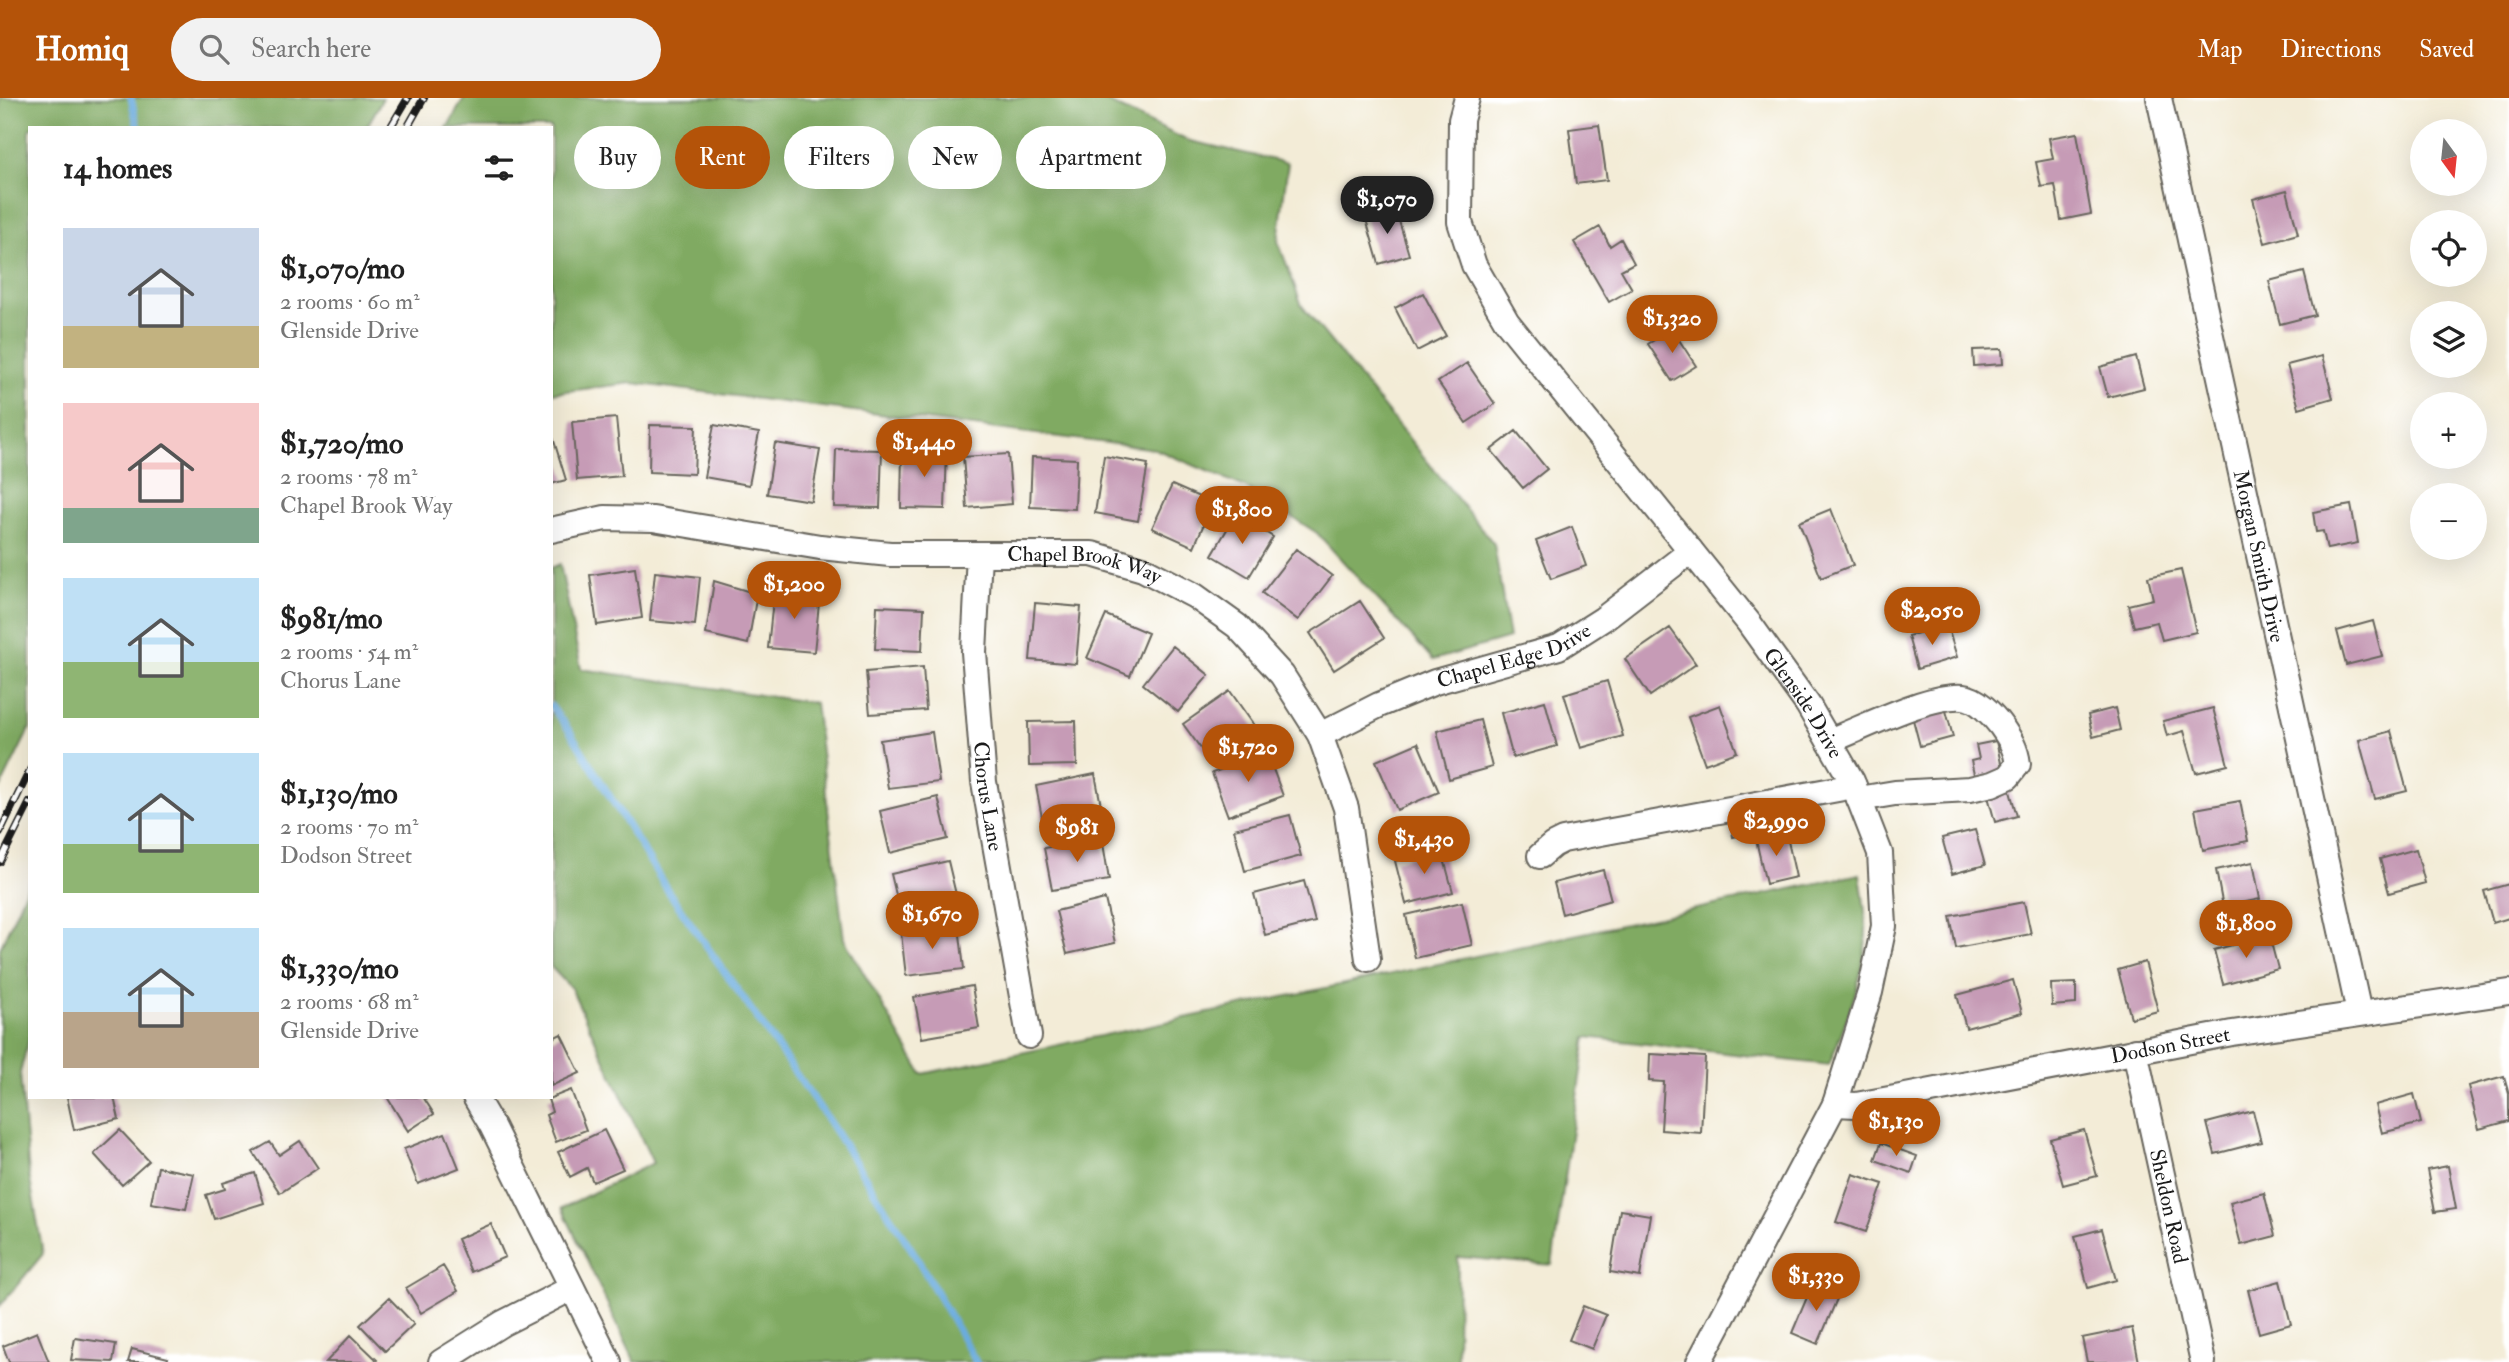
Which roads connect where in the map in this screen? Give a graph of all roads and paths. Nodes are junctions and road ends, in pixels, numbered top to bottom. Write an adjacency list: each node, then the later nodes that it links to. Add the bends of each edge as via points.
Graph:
1 (1468, 98): 4 (street, Glenside Drive, via 1461,120 1460,222 1474,265 1507,322)
2 (2159, 98): 12 (street, Morgan Smith Drive)
3 (553, 530): 5 (street, Chapel Brook Way, via 605,518 653,519 820,547 890,554)
4 (1691, 551): 6 (street, Chapel Edge Drive, via 1559,647 1435,682); 7 (street, Glenside Drive, via 1756,633)
5 (979, 554): 6 (street, Chapel Brook Way, via 1091,554 1143,569 1195,596 1237,626 1282,675); 13 (street, Chorus Lane, via 974,652 984,782)
6 (1320, 735): 10 (street, Chapel Brook Way, via 1346,808)
7 (1829, 741): 8 (street, Glenside Drive); 8 (street, via 1918,705 1964,697 1997,720 2016,749 2018,764 2008,777 1992,784 1970,789)
8 (1857, 793): 9 (street, via 1563,840); 16 (street, Glenside Drive, via 1880,853 1884,926 1870,992)
9 (1540, 856)
10 (1368, 959)
11 (2509, 992): 12 (street, Dodson Street)
12 (2359, 1013): 14 (street, Dodson Street)
13 (1030, 1036)
14 (2135, 1051): 16 (street, Dodson Street, via 1856,1105); 21 (street, Sheldon Road)
15 (476, 1099): 17 (street)
16 (1835, 1104): 20 (street, Glenside Drive)
17 (572, 1288): 18 (street, via 503,1323); 19 (street)
18 (442, 1362)
19 (609, 1362)
20 (1699, 1362)
21 (2203, 1362)

